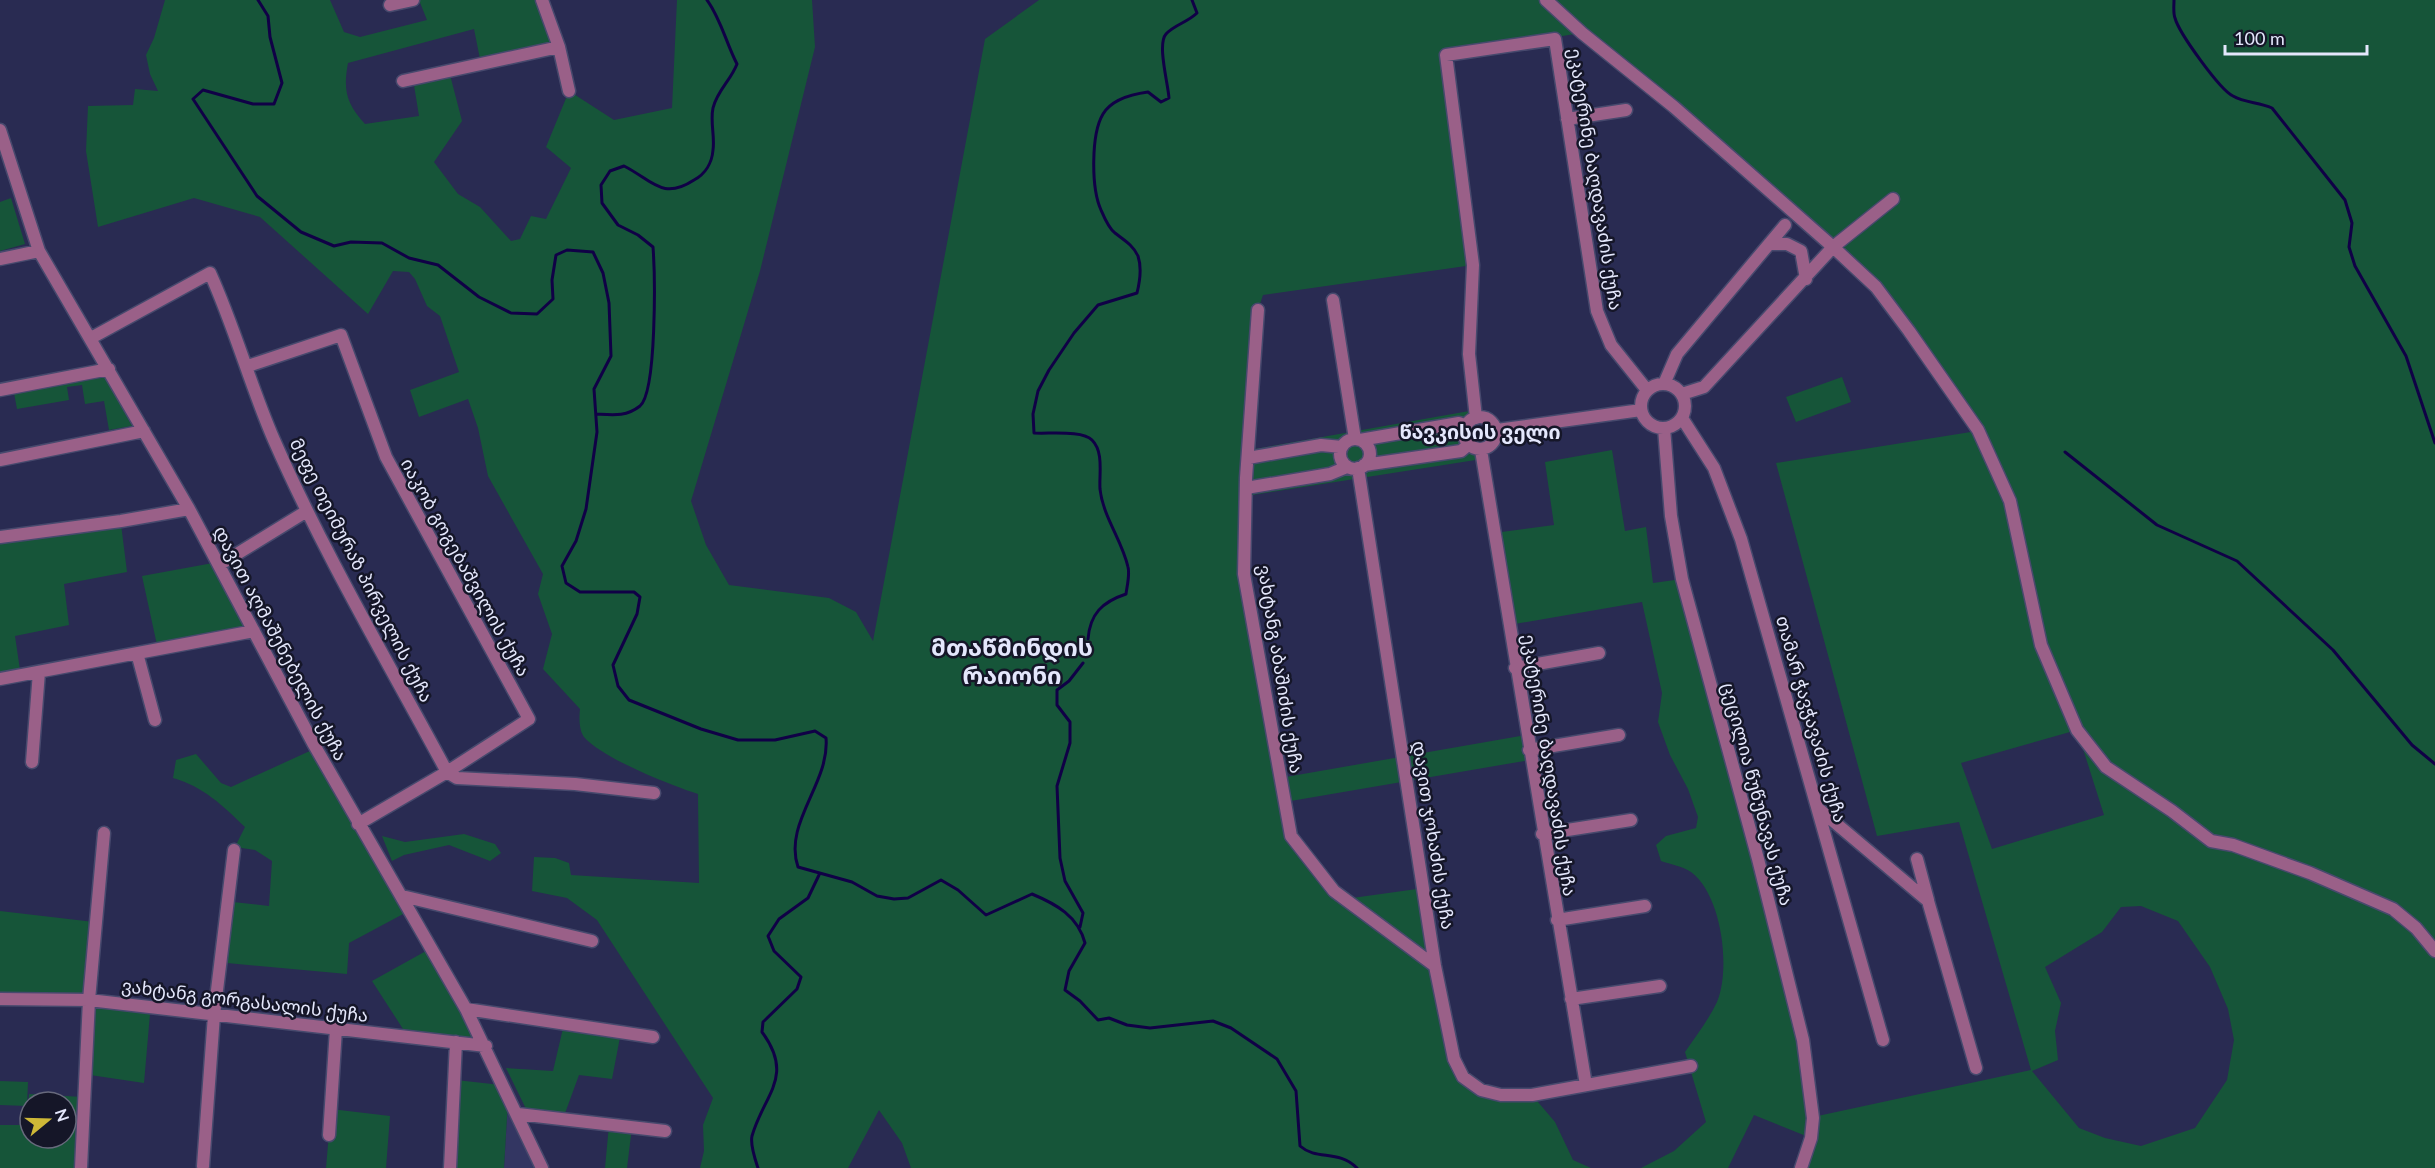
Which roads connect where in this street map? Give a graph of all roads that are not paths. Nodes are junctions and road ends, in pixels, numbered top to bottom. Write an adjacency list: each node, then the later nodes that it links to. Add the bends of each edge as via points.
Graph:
1 (413, 0): 4 (street)
2 (542, 0): 5 (street)
3 (1546, 0): 14 (street)
4 (390, 6)
5 (559, 47): 6 (street); 7 (street)
6 (403, 81)
7 (568, 91)
8 (1626, 110): 9 (street)
9 (1567, 119): 25 (street, ეკატერინე ბაღდავაძის ქუჩა, via 1597,311 1611,345); 28 (street, ეკატერინე ბაღდავაძის ქუჩა, via 1555,39 1446,55 1473,266 1469,354)
10 (1, 136): 15 (street, დავით აღმაშენებელის ქუჩა)
11 (1893, 199): 14 (street)
12 (1785, 225): 13 (street)
13 (1769, 244): 17 (street, via 1787,244 1801,251); 23 (street, via 1677,354)
14 (1833, 247): 17 (street); 70 (street, via 1876,287 1978,430 2010,501 2041,645 2077,729 2106,767 2211,842 2233,845 2300,869 2393,909)
15 (39, 251): 16 (street); 20 (street, დავით აღმაშენებელის ქუჩა)
16 (0, 259)
17 (1806, 279): 26 (street, via 1704,387)
18 (1333, 300): 34 (street)
19 (1258, 310): 38 (street, ვახტანგ აბაშიძის ქუჩა)
20 (91, 338): 21 (street, მეფე თეიმურაზ პირველის ქუჩა, via 210,273); 22 (street, დავით აღმაშენებელის ქუჩა)
21 (248, 366): 43 (street, მეფე თეიმურაზ პირველის ქუჩა, via 273,438); 56 (street, იაკობ გოგებაშვილის ქუჩა, via 341,335 386,457 529,719)
22 (109, 369): 24 (street); 33 (street, დავით აღმაშენებელის ქუჩა)
23 (1664, 384): 25 (street); 26 (street)
24 (0, 390)
25 (1647, 390): 27 (street)
26 (1682, 394): 29 (street)
27 (1641, 410): 31 (street, via 1649,423); 32 (street)
28 (1476, 418): 30 (street); 32 (street, via 1487,418)
29 (1682, 418): 31 (street); 58 (street, თამარ ჭავჭავაძის ქუჩა, via 1714,468 1742,539)
30 (1466, 426): 34 (street, via 1459,423); 35 (street)
31 (1664, 428): 93 (street, ცეცილია წუწუნავას ქუჩა, via 1671,516 1682,579 1764,879 1803,1040 1813,1118)
32 (1497, 430): 37 (street, via 1494,442)
33 (144, 431): 39 (street); 42 (street, დავით აღმაშენებელის ქუჩა)
34 (1358, 440): 36 (street, via 1348,441); 40 (street, via 1369,450 1369,456)
35 (1468, 445): 37 (street); 40 (street, via 1461,451)
36 (1342, 447): 38 (street, via 1321,445); 40 (street, via 1340,457)
37 (1481, 450): 49 (street, ეკატერინე ბაღდავაძის ქუჩა)
38 (1248, 458): 41 (street, ვახტანგ აბაშიძის ქუჩა)
39 (0, 460)
40 (1357, 467): 41 (street); 71 (street, დავით ჯოხაძის ქუჩა)
41 (1246, 488): 71 (street, ვახტანგ აბაშიძის ქუჩა, via 1244,574 1290,836 1334,891)
42 (189, 509): 44 (street); 45 (street, დავით აღმაშენებელის ქუჩა)
43 (307, 511): 45 (street); 56 (street, მეფე თეიმურაზ პირველის ქუჩა)
44 (0, 537)
45 (219, 565): 46 (street, დავით აღმაშენებელის ქუჩა)
46 (254, 632): 47 (street); 60 (street, დავით აღმაშენებელის ქუჩა)
47 (137, 653): 50 (street); 52 (street)
48 (1599, 653): 49 (street)
49 (1515, 668): 54 (street, ეკატერინე ბაღდავაძის ქუჩა)
50 (39, 672): 51 (street); 55 (street)
51 (0, 679)
52 (155, 720)
53 (1619, 735): 54 (street)
54 (1529, 750): 62 (street, ეკატერინე ბაღდავაძის ქუჩა)
55 (32, 762)
56 (447, 772): 57 (street, via 457,778); 60 (street, იაკობ გოგებაშვილის ქუჩა)
57 (654, 793)
58 (1820, 810): 66 (street); 80 (street, თამარ ჭავჭავაძის ქუჩა)
59 (1631, 820): 62 (street)
60 (358, 824): 65 (street, დავით აღმაშენებელის ქუჩა)
61 (104, 833): 75 (street)
62 (1542, 834): 68 (street, ეკატერინე ბაღდავაძის ქუჩა)
63 (234, 850): 77 (street)
64 (1917, 858): 66 (street)
65 (402, 896): 69 (street); 76 (street, დავით აღმაშენებელის ქუჩა)
66 (1928, 902): 84 (street)
67 (1645, 906): 68 (street)
68 (1557, 920): 74 (street, ეკატერინე ბაღდავაძის ქუჩა)
69 (592, 941)
70 (2435, 951)
71 (1436, 966): 85 (street, დავით ჯოხაძის ქუჩა, via 1454,1059 1463,1077 1481,1090 1500,1095 1532,1095)
72 (1660, 986): 74 (street)
73 (0, 999): 75 (street, ვახტანგ გორგასალის ქუჩა)
74 (1571, 999): 85 (street, ეკატერინე ბაღდავაძის ქუჩა)
75 (89, 1000): 77 (street, ვახტანგ გორგასალის ქუჩა); 90 (street)
76 (466, 1009): 79 (street); 82 (street, დავით აღმაშენებელის ქუჩა)
77 (214, 1015): 78 (street, ვახტანგ გორგასალის ქუჩა); 89 (street)
78 (336, 1029): 81 (street, ვახტანგ გორგასალის ქუჩა); 88 (street)
79 (653, 1036)
80 (1883, 1040)
81 (456, 1042): 82 (street, ვახტანგ გორგასალის ქუჩა); 91 (street)
82 (486, 1046): 86 (street, დავით აღმაშენებელის ქუჩა)
83 (1691, 1066): 85 (street)
84 (1976, 1068)
85 (1586, 1085)
86 (518, 1114): 87 (street); 92 (street, დავით აღმაშენებელის ქუჩა)
87 (665, 1131)
88 (329, 1135)
89 (203, 1166)
90 (81, 1168)
91 (450, 1168)
92 (542, 1168)
93 (1801, 1168)

